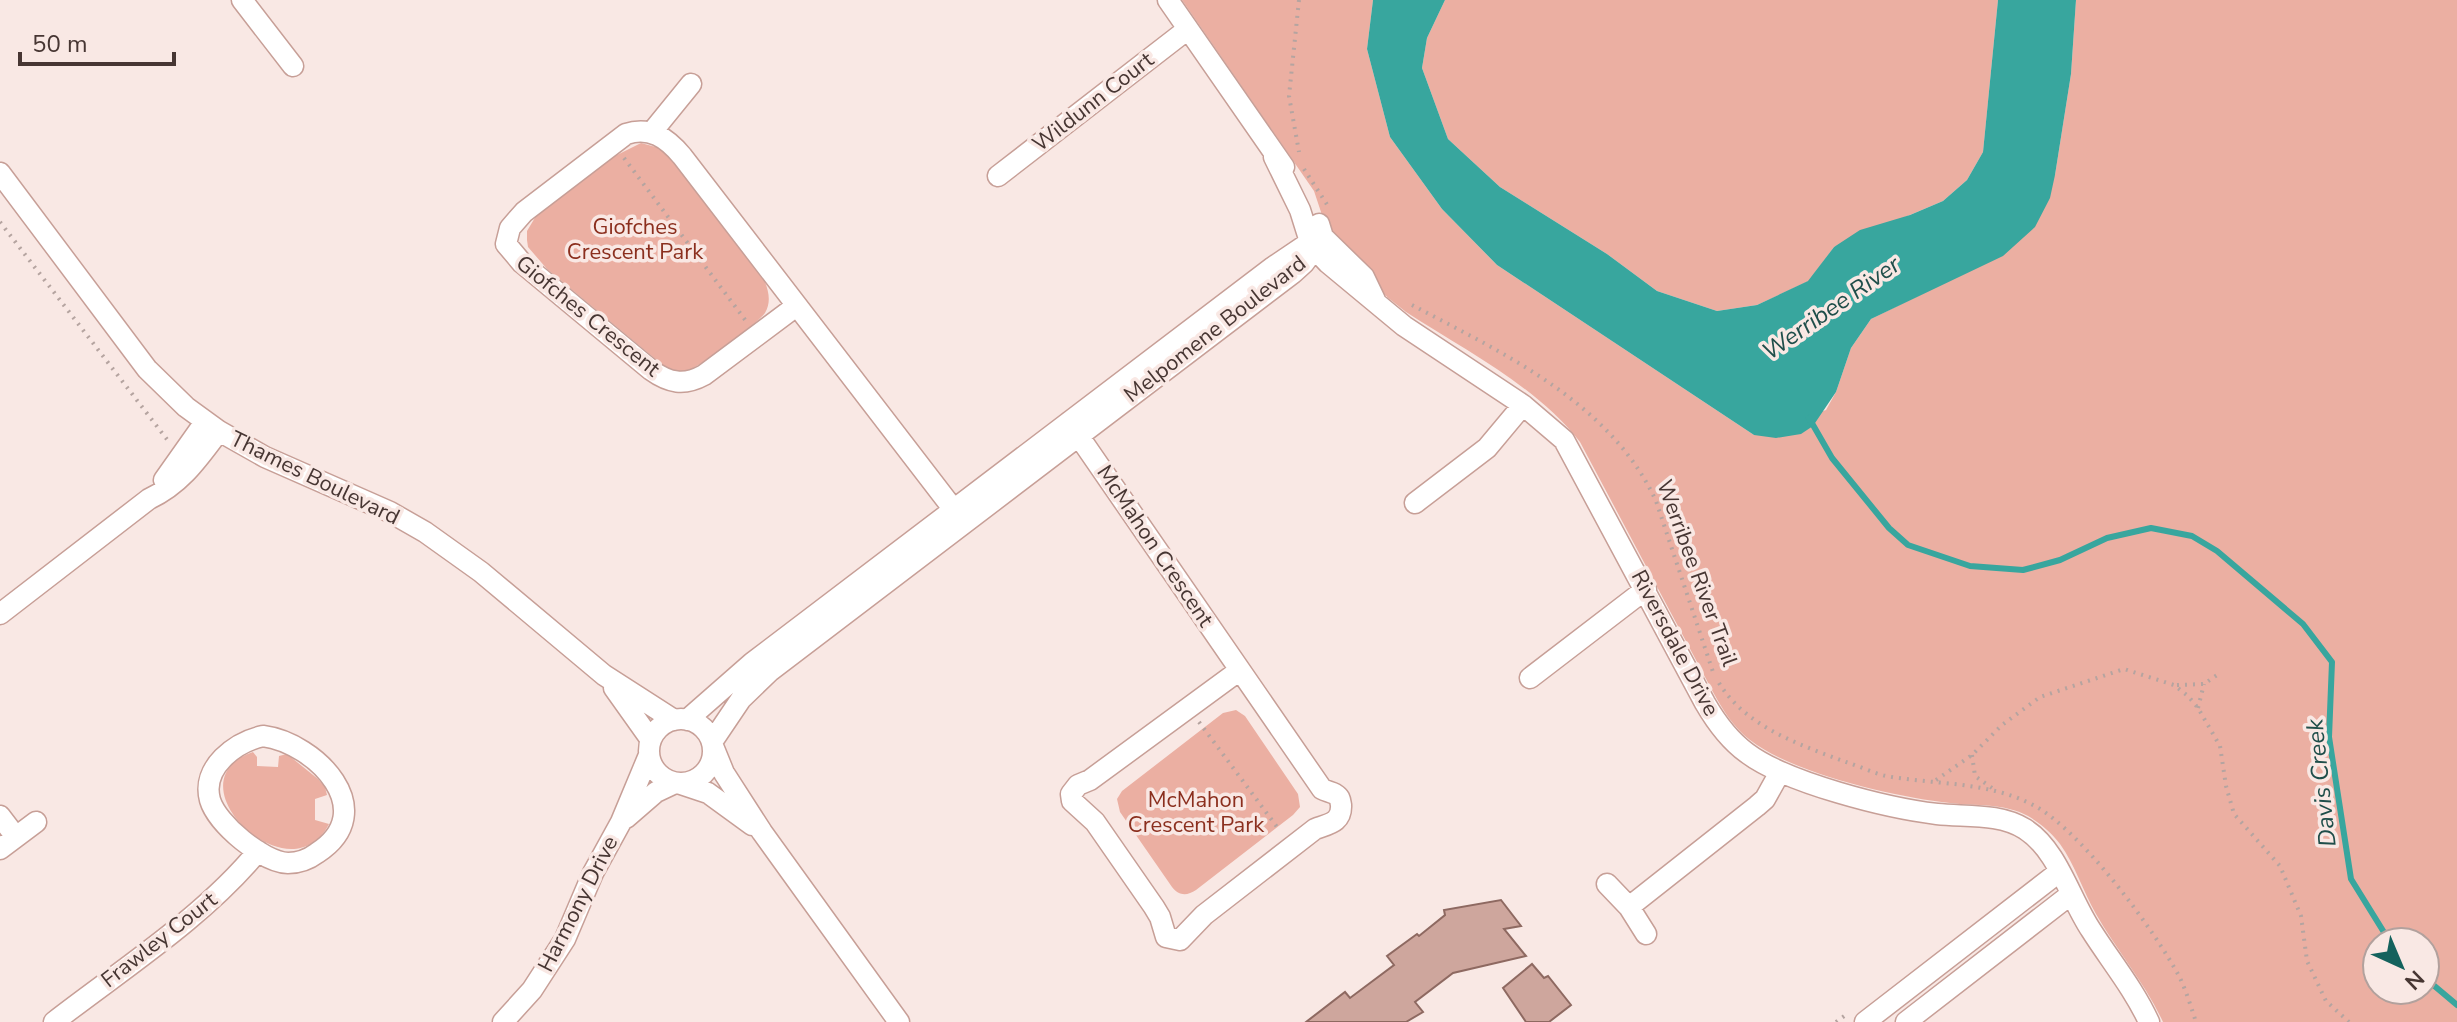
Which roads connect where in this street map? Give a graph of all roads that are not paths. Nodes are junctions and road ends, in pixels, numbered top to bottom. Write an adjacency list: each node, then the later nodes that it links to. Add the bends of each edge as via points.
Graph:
1 (242, 0): 4 (street)
2 (1168, 0): 3 (street, Riversdale Drive)
3 (1188, 29): 8 (street, Wildunn Court); 9 (street, Riversdale Drive, via 1284,154 1312,203)
4 (293, 66)
5 (691, 84): 6 (street)
6 (652, 132): 10 (street, via 672,143); 10 (street, Giofches Crescent, via 634,132 613,144 516,220 506,236 512,254 651,370 673,382 704,375)
7 (0, 173): 12 (street, Thames Boulevard, via 147,369)
8 (998, 176)
9 (1316, 243): 11 (street, Riversdale Drive, via 1359,271 1376,303 1404,326); 13 (street, Melpomene Boulevard, via 1293,273)
10 (795, 307): 16 (street)
11 (1523, 405): 15 (street, via 1487,448); 17 (street, Riversdale Drive, via 1570,448)
12 (212, 426): 14 (street); 14 (street, via 183,478); 20 (street, Thames Boulevard, via 265,457 425,532)
13 (1074, 429): 16 (street, Melpomene Boulevard); 19 (street, McMahon Crescent)
14 (149, 499): 18 (street)
15 (1415, 503)
16 (958, 516): 22 (street, Melpomene Boulevard); 23 (street, Melpomene Boulevard, via 770,671 741,699)
17 (1646, 589): 21 (street); 25 (street, Riversdale Drive, via 1714,718 1746,753)
18 (0, 614)
19 (1240, 670): 19 (street, McMahon Crescent, via 1322,789 1337,795 1341,810 1338,819 1315,829 1204,915 1180,940 1166,937 1154,907 1071,794)
20 (604, 675): 22 (street, Thames Boulevard); 24 (street, Thames Boulevard)
21 (1530, 678)
22 (681, 720): 23 (street, via 703,727); 24 (street, via 665,724)
23 (712, 744): 26 (street, via 706,772); 30 (street)
24 (650, 747): 26 (street, via 658,773); 29 (street, Harmony Drive)
25 (1780, 772): 33 (street, Riversdale Drive, via 1873,802 2005,820 2036,837); 36 (street, via 1765,799)
26 (678, 783): 29 (street, Harmony Drive, via 656,792); 30 (street, via 708,793)
27 (0, 816): 31 (street)
28 (36, 822): 31 (street)
29 (621, 822): 40 (street, Harmony Drive, via 565,939)
30 (762, 832): 42 (street)
31 (8, 843)
32 (258, 851): 32 (street, via 287,863 311,857 340,831 345,807 339,787 317,764 291,743 263,736 227,754 209,789 222,821); 41 (street, Frawley Court, via 198,910)
33 (2059, 872): 35 (street, Riversdale Drive); 38 (street)
34 (1607, 884): 36 (street)
35 (2070, 895): 39 (street); 45 (street, Riversdale Drive)
36 (1629, 907): 37 (street)
37 (1646, 934)
38 (1916, 983): 39 (street); 43 (street)
39 (1931, 1003): 44 (street)
40 (516, 1018)
41 (54, 1022)
42 (899, 1022)
43 (1865, 1022)
44 (1906, 1022)
45 (2149, 1022)

